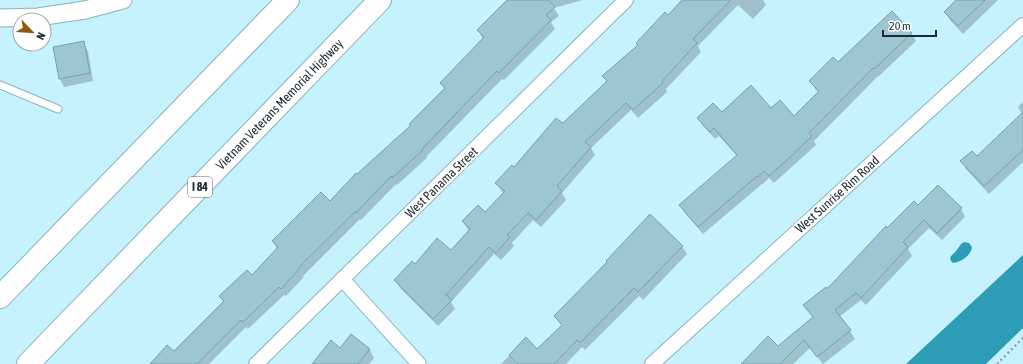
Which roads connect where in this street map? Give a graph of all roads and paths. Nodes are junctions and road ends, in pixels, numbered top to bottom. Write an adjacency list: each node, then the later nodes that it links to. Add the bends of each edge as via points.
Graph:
1 (123, 0): 5 (street, via 85,10 38,17)
2 (288, 0): 10 (highway)
3 (626, 0): 9 (street, West Panama Street)
4 (377, 3): 12 (highway, Vietnam Veterans Memorial Highway / I 84)
5 (0, 18)
6 (1023, 25): 15 (street, West Sunrise Rim Road)
7 (0, 85): 8 (lane)
8 (58, 109)
9 (342, 279): 13 (street, West Panama Street); 14 (street)
10 (0, 297)
11 (1023, 338): 16 (path)
12 (28, 364)
13 (256, 364)
14 (420, 364)
15 (652, 364)
16 (997, 364)

